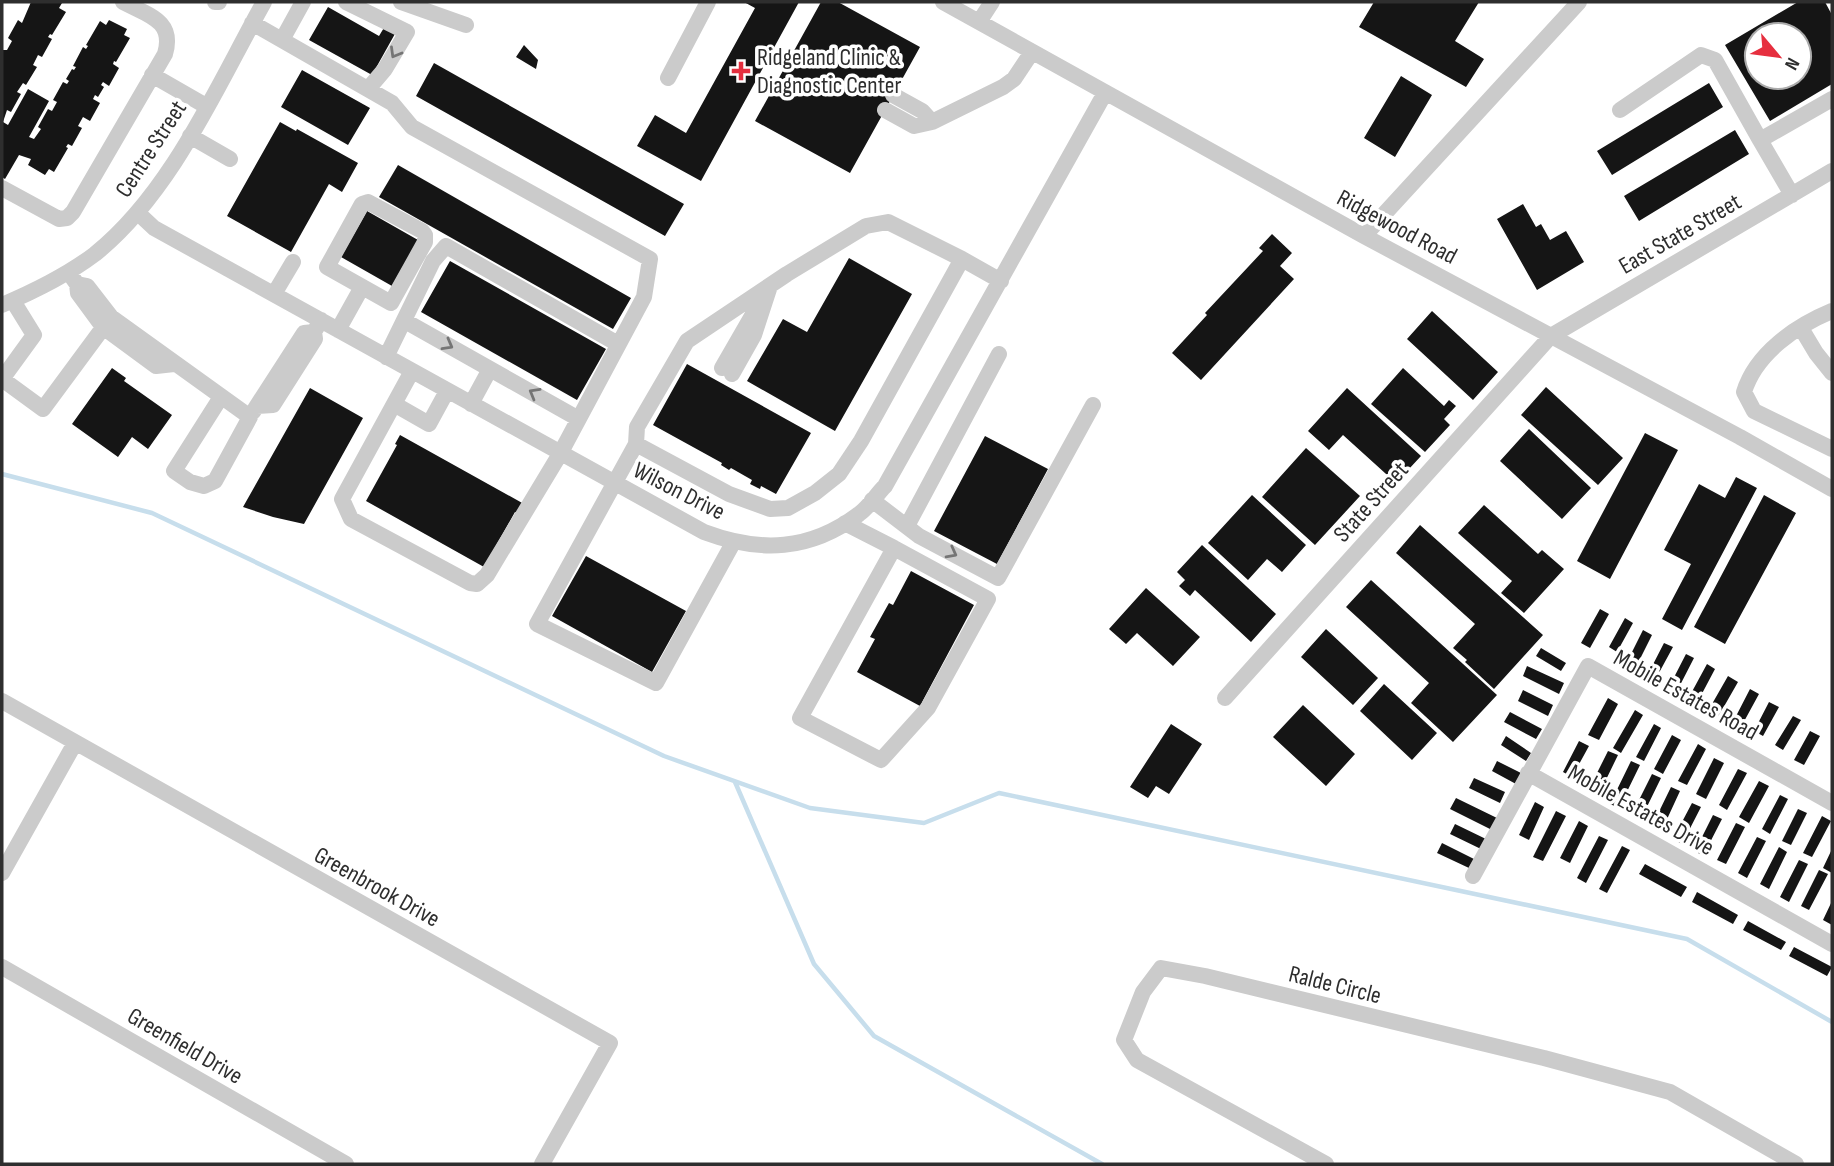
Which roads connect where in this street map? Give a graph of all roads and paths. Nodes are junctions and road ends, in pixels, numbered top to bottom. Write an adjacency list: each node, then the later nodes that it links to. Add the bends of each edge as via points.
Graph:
1 (123, 2): 15 (street, via 162,23 167,32 165,54)
2 (264, 2): 11 (street, Centre Street)
3 (303, 2): 13 (street)
4 (346, 2): 17 (street, one-way to 17, via 407,32)
5 (401, 2): 12 (street)
6 (708, 2): 16 (street)
7 (943, 2): 10 (street, Ridgewood Road)
8 (992, 2): 10 (street)
9 (1572, 4): 30 (street)
10 (979, 22): 14 (street, Ridgewood Road)
11 (252, 23): 13 (street); 21 (street, Centre Street)
12 (466, 25)
13 (282, 40): 17 (street)
14 (1032, 52): 18 (street, Ridgewood Road); 20 (street, via 1003,87 932,122 914,126)
15 (152, 75): 21 (street); 27 (street, via 66,218)
16 (668, 78)
17 (368, 89): 46 (street, via 393,103 412,127 650,259 644,297)
18 (1105, 93): 30 (street, Ridgewood Road); 34 (street, Wilson Drive)
19 (1832, 99): 24 (street)
20 (889, 102)
21 (206, 106): 23 (street, Centre Street)
22 (1620, 110): 24 (street, via 1701,55 1715,61)
23 (190, 136): 25 (street); 29 (street, Centre Street)
24 (1760, 140): 28 (street)
25 (230, 159)
26 (1832, 171): 28 (street, East State Street)
27 (4, 195)
28 (1792, 195): 45 (street, East State Street)
29 (138, 213): 33 (street, Centre Street); 37 (street, Wilson Drive, via 154,228)
30 (1364, 236): 45 (street, Ridgewood Road)
31 (962, 259): 34 (street); 35 (street, via 888,222 866,226); 60 (street, via 861,442 839,474 815,493 788,508 770,509 729,494)
32 (293, 262): 37 (street)
33 (72, 278): 38 (street, Centre Street); 41 (street, via 78,293)
34 (1001, 281): 65 (street, Wilson Drive, via 885,486)
35 (770, 286): 51 (street); 60 (street, via 687,341 638,427)
36 (362, 287): 36 (street, via 327,267 362,204 368,202 422,231 425,242 391,303); 44 (street)
37 (274, 294): 42 (street, Wilson Drive)
38 (7, 303): 41 (street, via 34,335 2,379 43,409)
39 (1832, 311): 43 (street)
40 (405, 321): 46 (street, via 433,261 446,246); 48 (street); 49 (street, one-way to 49)
41 (107, 322): 54 (street, via 156,366 174,364)
42 (317, 326): 44 (street, Wilson Drive); 58 (street, via 304,333 289,368)
43 (1801, 328): 52 (street); 61 (street, via 1761,359 1744,391 1754,411)
44 (338, 330): 48 (street, Wilson Drive)
45 (1551, 336): 64 (street, Ridgewood Road); 70 (street, State Street)
46 (618, 344): 59 (street)
47 (999, 354): 67 (street)
48 (386, 357): 50 (street, Wilson Drive)
49 (491, 369): 56 (street); 59 (street, one-way to 49)
50 (412, 371): 53 (street, Wilson Drive); 55 (street)
51 (727, 371)
52 (1832, 373)
53 (447, 391): 55 (street, via 429,424); 56 (street, Wilson Drive)
54 (220, 397): 58 (street); 58 (street, via 174,471 190,482 204,486 215,481)
55 (394, 404): 62 (street, via 342,499 346,509 351,519 470,583 477,584 487,575)
56 (471, 404): 62 (street, Wilson Drive)
57 (1093, 405): 67 (street, one-way to 57, via 998,578)
58 (253, 412)
59 (577, 418): 62 (street)
60 (636, 444): 63 (street)
61 (1832, 449)
62 (560, 454): 63 (street, Wilson Drive)
63 (615, 484): 68 (street, Wilson Drive); 68 (street, via 537,624 562,638 656,683)
64 (1832, 489)
65 (872, 500): 66 (street, Wilson Drive); 67 (street)
66 (845, 523): 68 (street, Wilson Drive, via 804,542 771,546); 69 (street)
67 (907, 526)
68 (733, 543)
69 (894, 548): 69 (street, via 800,718 881,760 928,708 988,599)
70 (1225, 698)
71 (2, 701): 72 (street, Greenbrook Drive)
72 (75, 743): 75 (street); 80 (street, Greenbrook Drive, via 610,1043)
73 (1528, 773): 74 (street, Mobile Estates Road, via 1588,666); 76 (street, Mobile Estates Drive); 77 (street, Mobile Estates Drive)
74 (1832, 803)
75 (2, 873)
76 (1473, 876)
77 (1832, 944)
78 (2, 967): 79 (street, Greenfield Drive)
79 (346, 1164)
80 (542, 1164)
81 (1326, 1164): 82 (street, Ralde Circle, via 1137,1060 1124,1040 1143,992 1161,968 1544,1058 1670,1093)
82 (1796, 1164)

